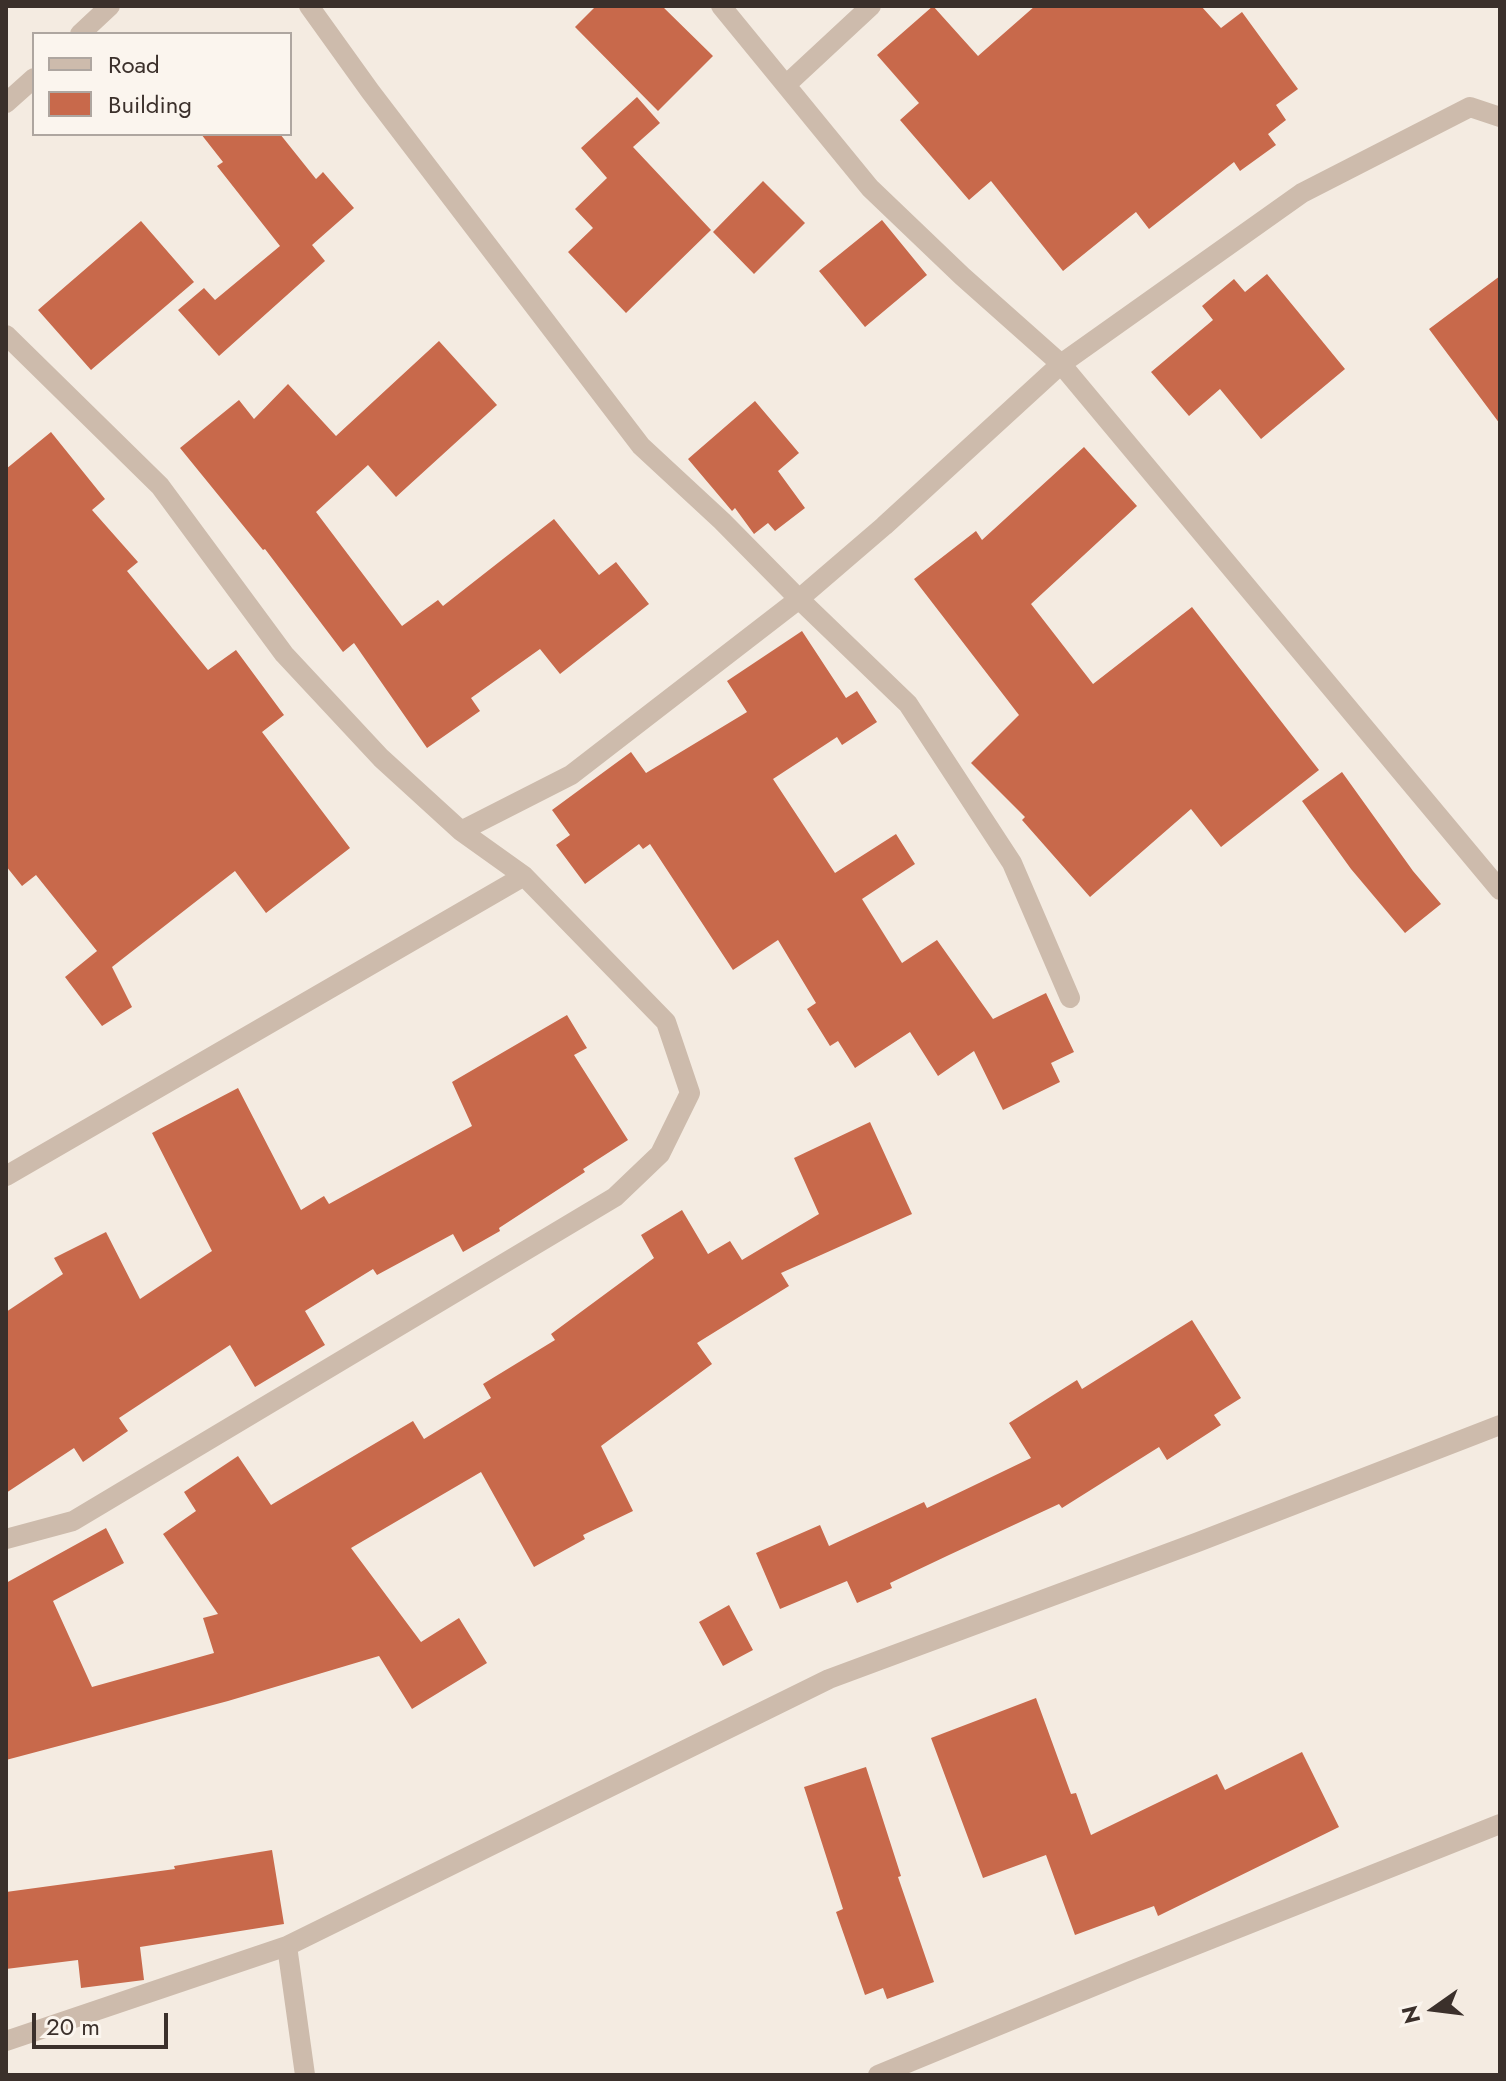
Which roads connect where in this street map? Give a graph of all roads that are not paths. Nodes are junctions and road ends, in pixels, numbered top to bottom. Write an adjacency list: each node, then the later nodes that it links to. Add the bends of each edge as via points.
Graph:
1 (110, 6): 5 (street)
2 (309, 6): 12 (street, via 641,446)
3 (721, 6): 7 (street)
4 (871, 6): 7 (street)
5 (82, 32)
6 (32, 80): 8 (street)
7 (787, 84): 11 (street, via 870,188)
8 (6, 103)
9 (1500, 117): 11 (street, via 1470,107 1302,193)
10 (6, 335): 13 (street, via 160,486 284,654 381,758)
11 (1061, 364): 12 (street); 15 (street)
12 (799, 599): 13 (street, via 571,775); 16 (street, via 908,704 1012,863)
13 (461, 831): 14 (street)
14 (524, 876): 17 (street); 19 (street, via 666,1022 690,1093 660,1154 615,1197 73,1521)
15 (1500, 890)
16 (1070, 998)
17 (6, 1176)
18 (1500, 1425): 21 (street, via 829,1679)
19 (7, 1535)
20 (1500, 1824): 24 (street)
21 (287, 1946): 22 (street); 23 (street)
22 (6, 2041)
23 (305, 2075)
24 (878, 2075)

